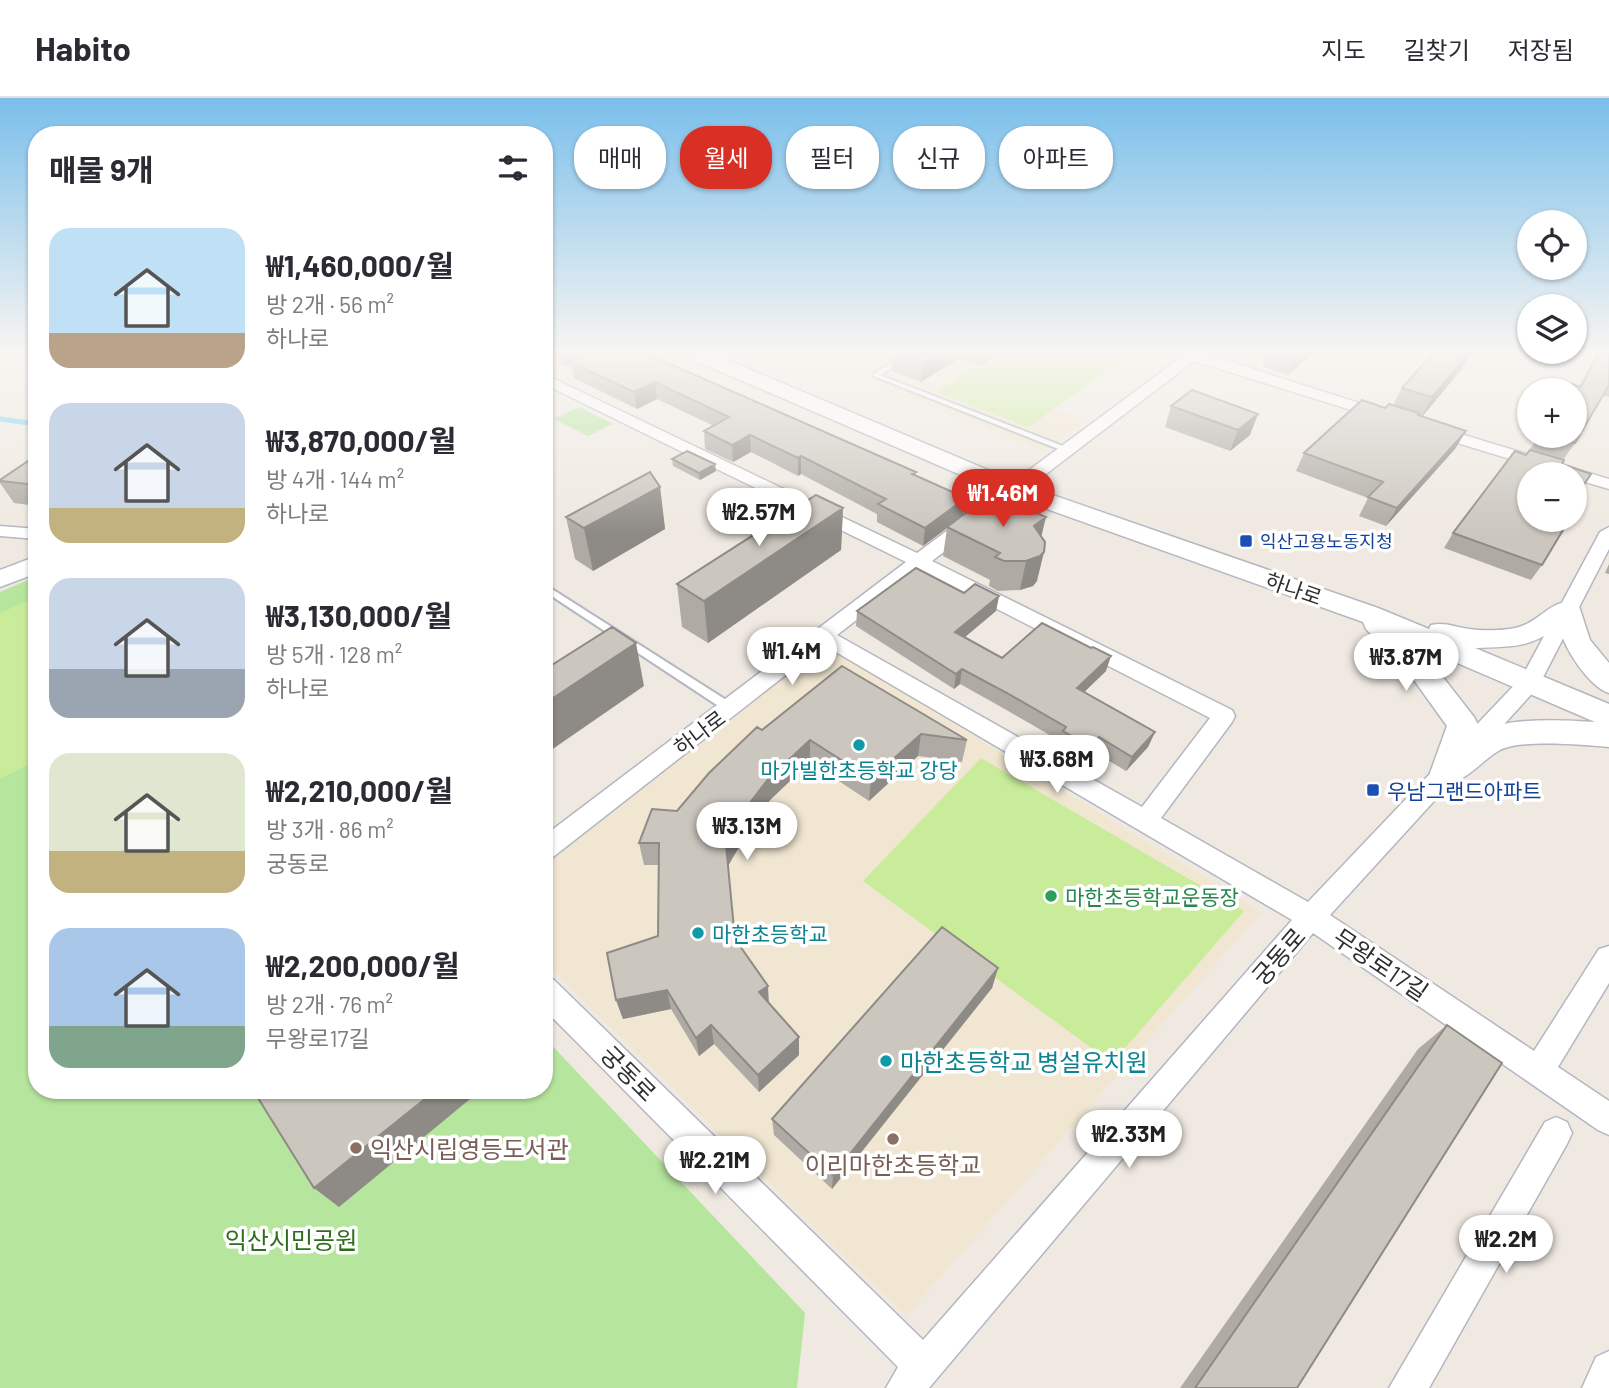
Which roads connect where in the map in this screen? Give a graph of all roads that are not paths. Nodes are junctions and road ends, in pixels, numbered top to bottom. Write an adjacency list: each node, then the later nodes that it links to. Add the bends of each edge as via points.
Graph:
1 (616, 413): 12 (street)
2 (843, 413): 8 (street, 하나로)
3 (974, 413): 6 (lane)
4 (1117, 413): 6 (street)
5 (1379, 413): 7 (street)
6 (1069, 450): 8 (street)
7 (1609, 484)
8 (1013, 489): 12 (street, 하나로); 17 (street, 하나로)
9 (0, 531): 11 (street)
10 (1609, 532): 16 (street, 궁동로)
11 (28, 533)
12 (920, 562): 18 (street, 하나로); 25 (street, via 1224,716)
13 (28, 568): 14 (street)
14 (0, 579)
15 (553, 593): 21 (lane)
16 (1568, 609): 17 (street, via 1526,636 1472,639); 19 (street, 궁동로); 20 (street, via 1577,642)
17 (1368, 614): 19 (street, 하나로); 24 (street, via 1462,725)
18 (824, 636): 21 (street, 하나로); 25 (street, 무왕로17길)
19 (1530, 682): 22 (street, 하나로); 24 (street, 궁동로)
20 (1609, 683)
21 (730, 708): 26 (street, 하나로)
22 (1609, 716)
23 (1609, 735): 24 (street, via 1556,731 1494,738)
24 (1446, 773): 27 (street, 궁동로)
25 (1146, 820): 27 (street, 무왕로17길)
26 (553, 843)
27 (1311, 917): 30 (street, 무왕로17길); 34 (street, 궁동로)
28 (1609, 958): 30 (street)
29 (553, 998): 34 (street, 궁동로)
30 (1539, 1071): 31 (street, 무왕로17길)
31 (1609, 1119)
32 (1556, 1133): 35 (street)
33 (1609, 1370): 36 (street)
34 (914, 1377)
35 (1408, 1388)
36 (1601, 1388)

